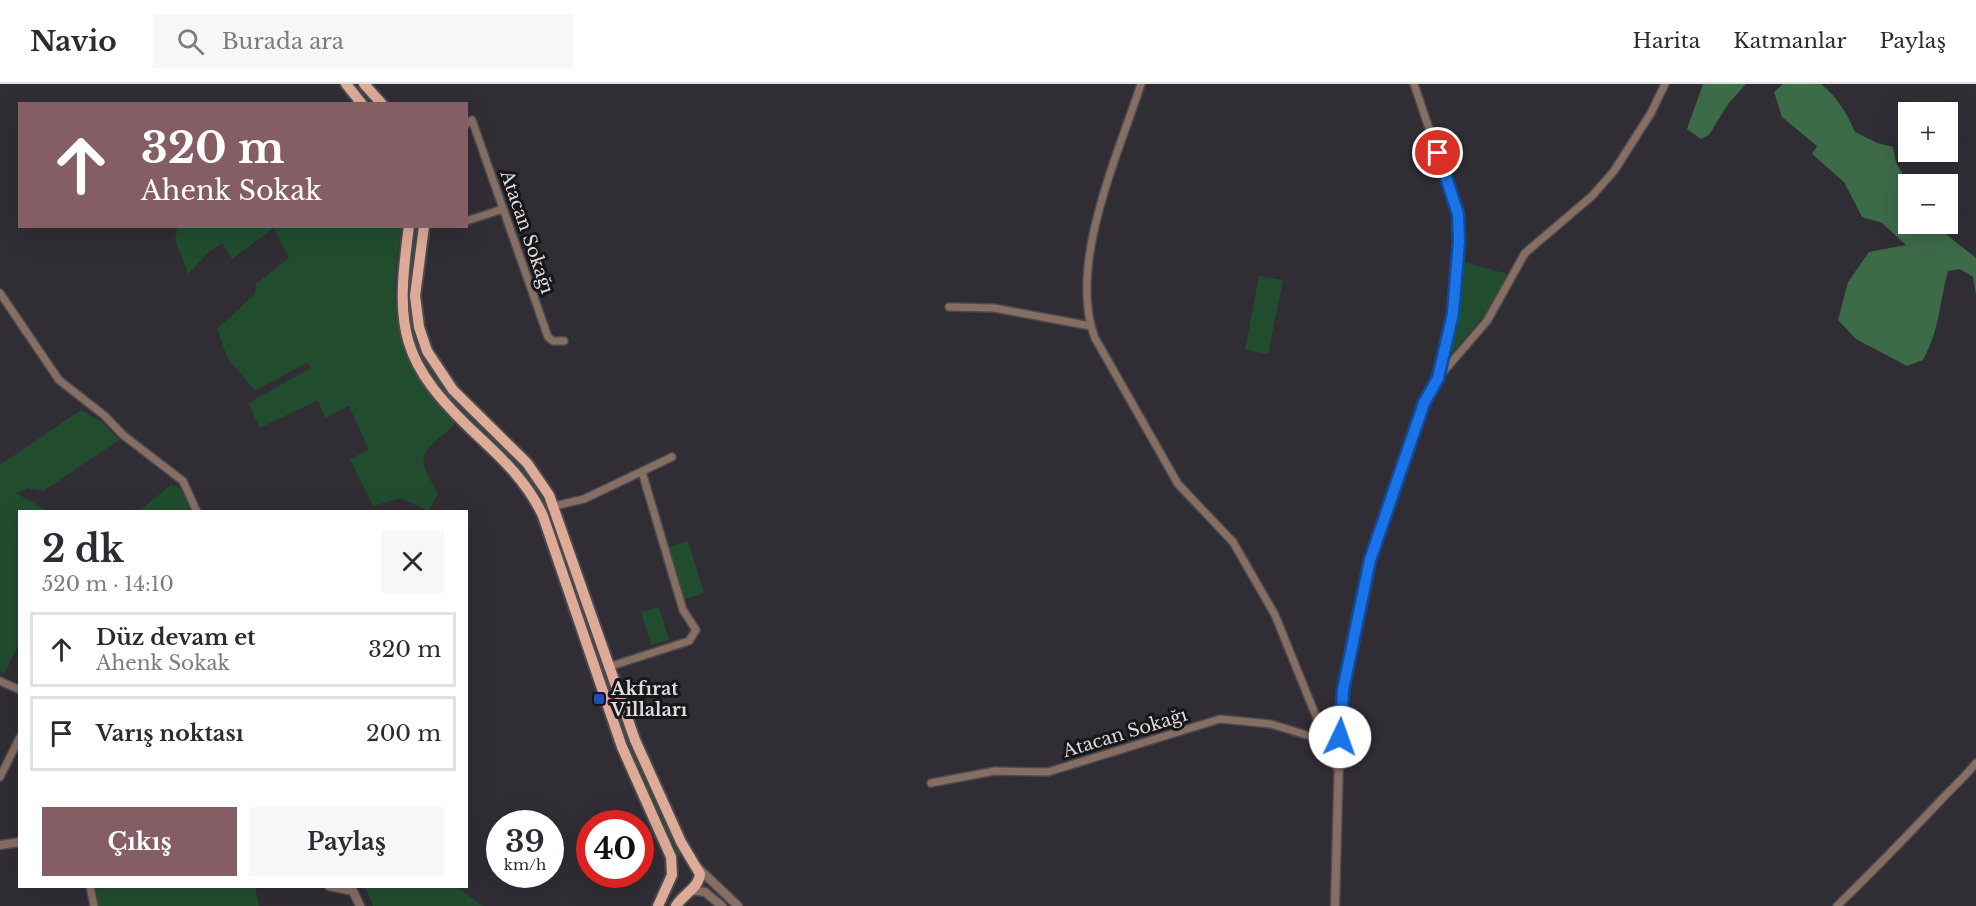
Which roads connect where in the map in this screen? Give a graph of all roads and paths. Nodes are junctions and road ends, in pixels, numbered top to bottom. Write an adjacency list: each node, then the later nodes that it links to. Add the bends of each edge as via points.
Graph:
1 (346, 84): 6 (main road)
2 (364, 84): 7 (main road)
3 (1141, 84): 17 (street, via 1086,271)
4 (1414, 84): 19 (street, via 1454,198 1459,241 1453,313)
5 (1665, 84): 19 (street, via 1614,171 1592,196 1525,253 1487,321)
6 (360, 102)
7 (380, 102)
8 (469, 122): 9 (street, Atacan Sokağı)
9 (503, 209): 10 (street); 18 (street, Atacan Sokağı, via 548,338)
10 (468, 219)
11 (409, 228): 36 (main road, via 401,298 410,349 438,394 511,468 539,507 622,747 671,857)
12 (424, 228): 22 (main road, via 415,296 427,351 462,400 527,463)
13 (0, 293): 14 (street)
14 (6, 302): 15 (street); 23 (street, via 59,380 183,481)
15 (0, 308)
16 (949, 308): 17 (street, via 994,308)
17 (1091, 326): 28 (street, via 1178,483 1233,542 1275,615)
18 (564, 341)
19 (1438, 378): 30 (street, via 1424,403 1370,560 1343,690)
20 (672, 457): 21 (street)
21 (642, 472): 22 (street, via 584,499); 24 (street, via 683,610 696,630 689,641)
22 (554, 506): 24 (main road)
23 (196, 510)
24 (608, 667): 35 (main road, via 635,740 681,842)
25 (0, 681): 26 (street)
26 (18, 689)
27 (18, 741): 31 (street)
28 (1326, 741): 30 (street); 32 (street, Atacan Sokağı, via 1271,724 1220,719 1047,772 994,771)
29 (1976, 763): 47 (street)
30 (1341, 775): 46 (street)
31 (0, 777)
32 (931, 783)
33 (18, 842): 34 (street)
34 (0, 845)
35 (697, 866): 36 (main road, via 684,862); 39 (main road, via 699,882); 45 (street)
36 (672, 875): 39 (main road, via 677,886); 42 (main road)
37 (90, 888): 40 (street)
38 (352, 889): 41 (street)
39 (689, 890): 43 (main road); 44 (street, via 705,892)
40 (94, 906)
41 (360, 906)
42 (658, 906)
43 (676, 906)
44 (722, 906)
45 (738, 906)
46 (1335, 906)
47 (1837, 906)

